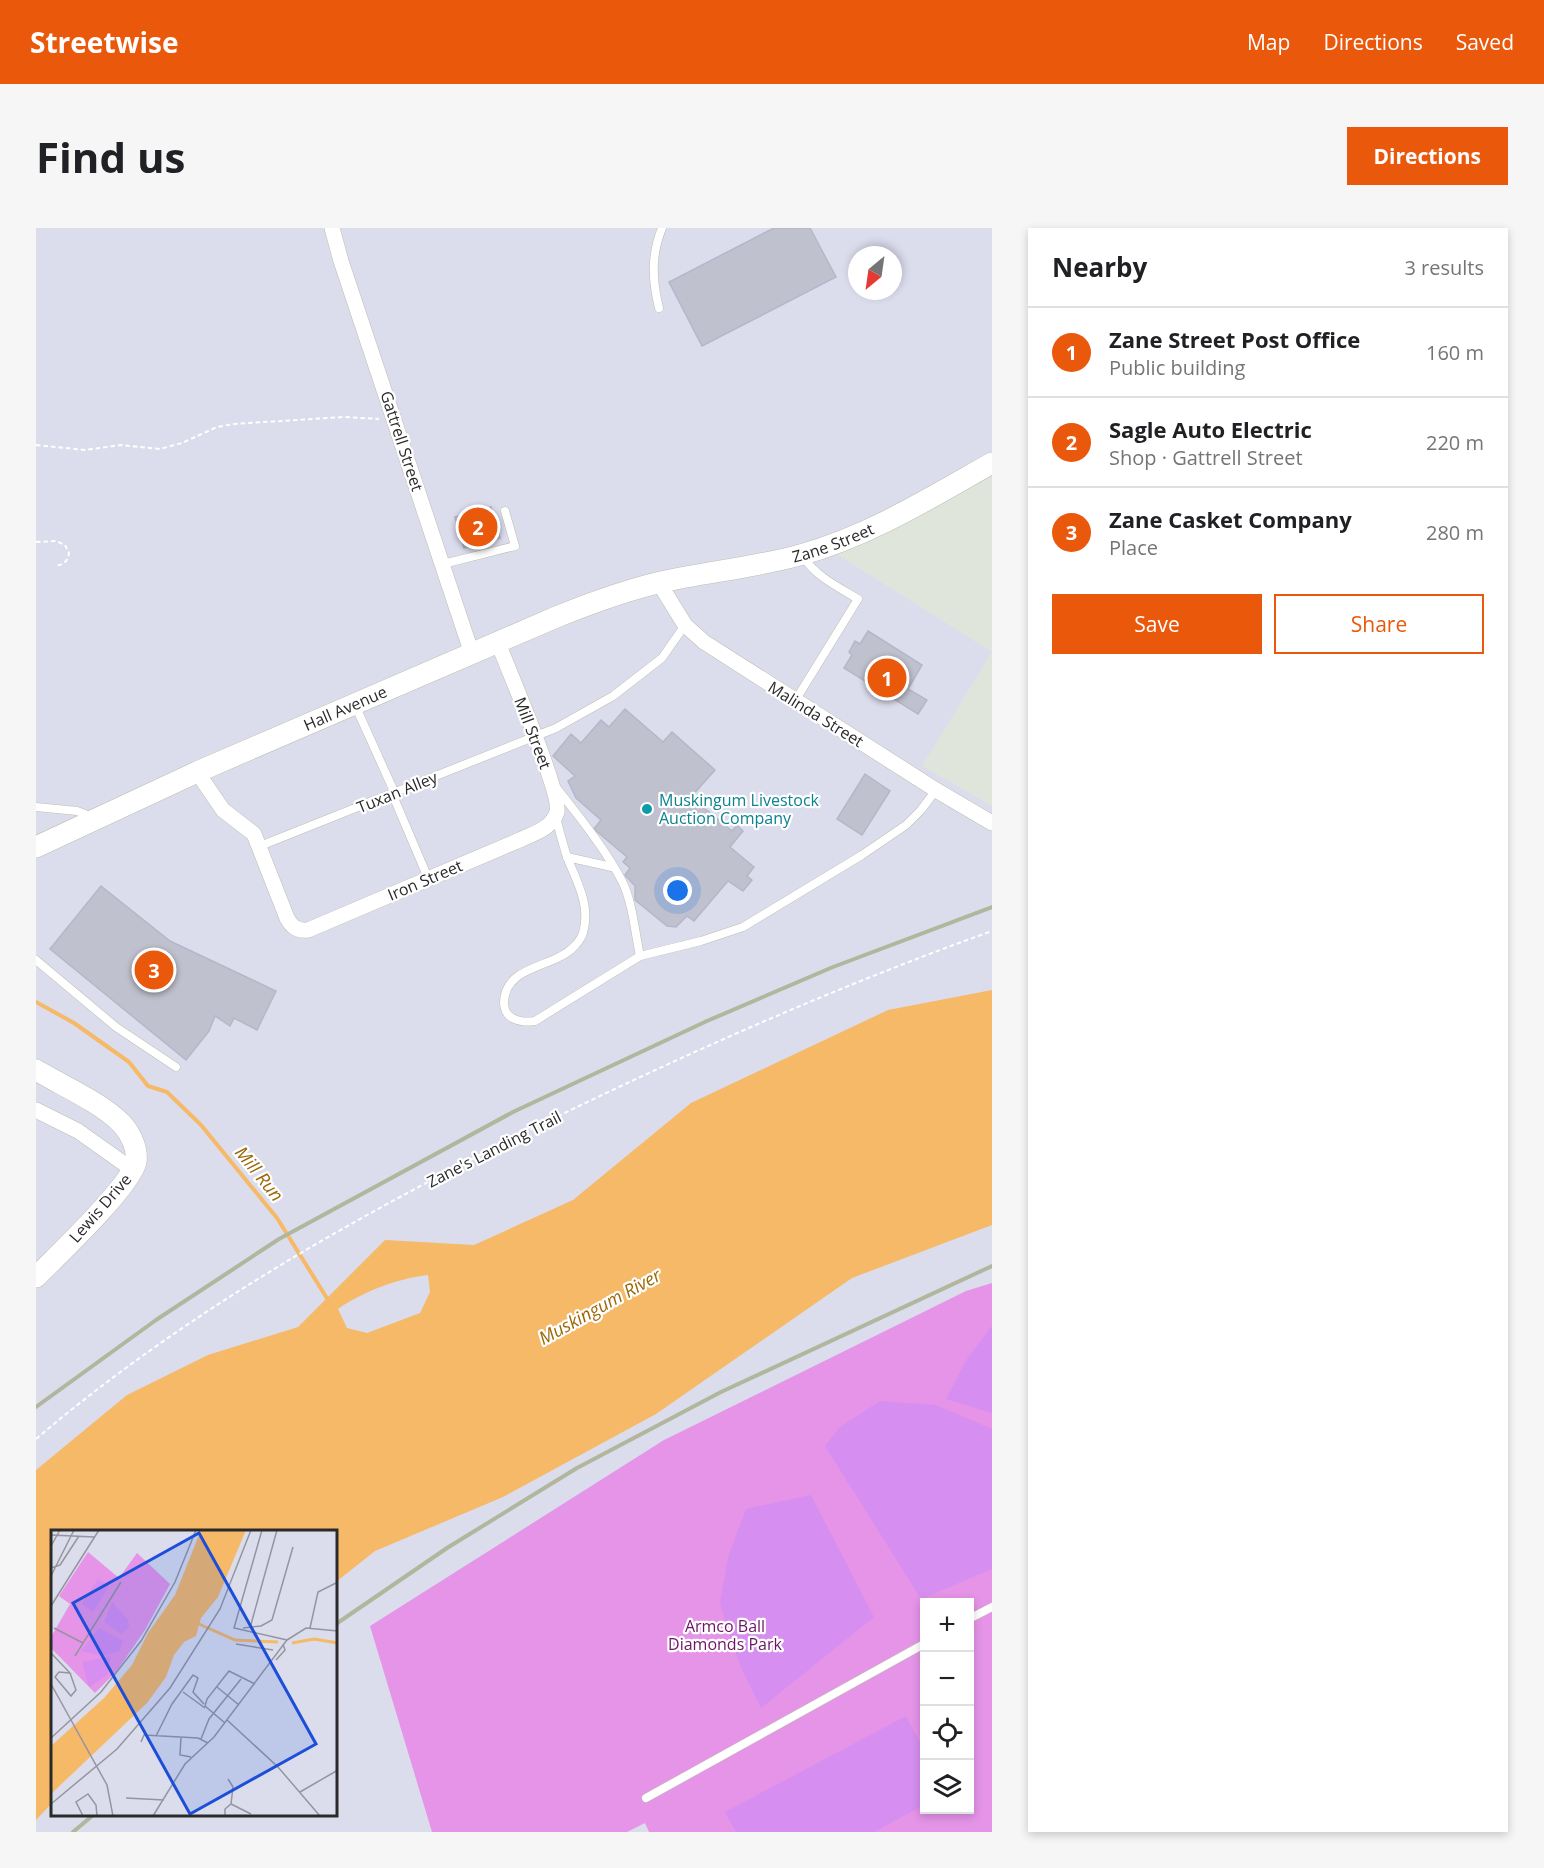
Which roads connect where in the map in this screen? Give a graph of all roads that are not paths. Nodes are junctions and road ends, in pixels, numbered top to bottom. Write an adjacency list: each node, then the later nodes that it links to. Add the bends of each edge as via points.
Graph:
1 (333, 228): 7 (street, Gattrell Street)
2 (662, 228): 3 (lane, via 653,260)
3 (659, 308)
4 (992, 463): 6 (main road, Zane Street, via 861,533)
5 (505, 511): 7 (lane, via 515,546)
6 (801, 554): 8 (main road, Zane Street); 12 (lane, via 820,576 858,599)
7 (443, 564): 11 (street, Gattrell Street)
8 (659, 583): 9 (street, Malinda Street); 10 (main road, Hall Avenue, via 607,597)
9 (685, 625): 12 (street, Malinda Street); 14 (lane, Tuxan Alley, via 662,658 613,696 571,721)
10 (498, 643): 11 (main road, Hall Avenue); 14 (street, Mill Street)
11 (472, 654): 13 (main road, Hall Avenue)
12 (795, 701): 17 (street, Malinda Street)
13 (355, 704): 15 (main road, Hall Avenue); 18 (lane)
14 (534, 736): 16 (street, Mill Street); 18 (lane, Tuxan Alley)
15 (197, 772): 20 (main road, Hall Avenue); 23 (street, via 223,810 248,827)
16 (552, 781): 21 (street, Mill Street, via 558,806); 26 (lane)
17 (936, 790): 22 (street, Malinda Street); 28 (lane, via 906,825 743,927)
18 (393, 794): 23 (lane, Tuxan Alley); 27 (lane)
19 (36, 807): 20 (lane, via 77,811)
20 (96, 818): 24 (main road, Hall Avenue)
21 (553, 819): 25 (lane); 27 (street, Iron Street, via 544,829)
22 (992, 823)
23 (260, 846): 27 (street, Iron Street, via 286,918 297,929 308,930)
24 (36, 847)
25 (567, 857): 26 (lane); 28 (lane, via 584,901 582,935 562,956 527,970 512,981 504,1000 508,1016 535,1021)
26 (612, 867): 28 (lane, via 628,897)
27 (428, 878)
28 (640, 956)
29 (36, 960): 30 (lane, via 116,1027)
30 (176, 1067)
31 (36, 1070): 33 (main road, Lewis Drive, via 123,1125 136,1151)
32 (38, 1115): 33 (street, via 88,1137)
33 (133, 1170): 34 (main road, Lewis Drive)
34 (36, 1277)
35 (992, 1607): 36 (lane)
36 (974, 1616)
37 (920, 1646): 38 (lane)
38 (646, 1798)

